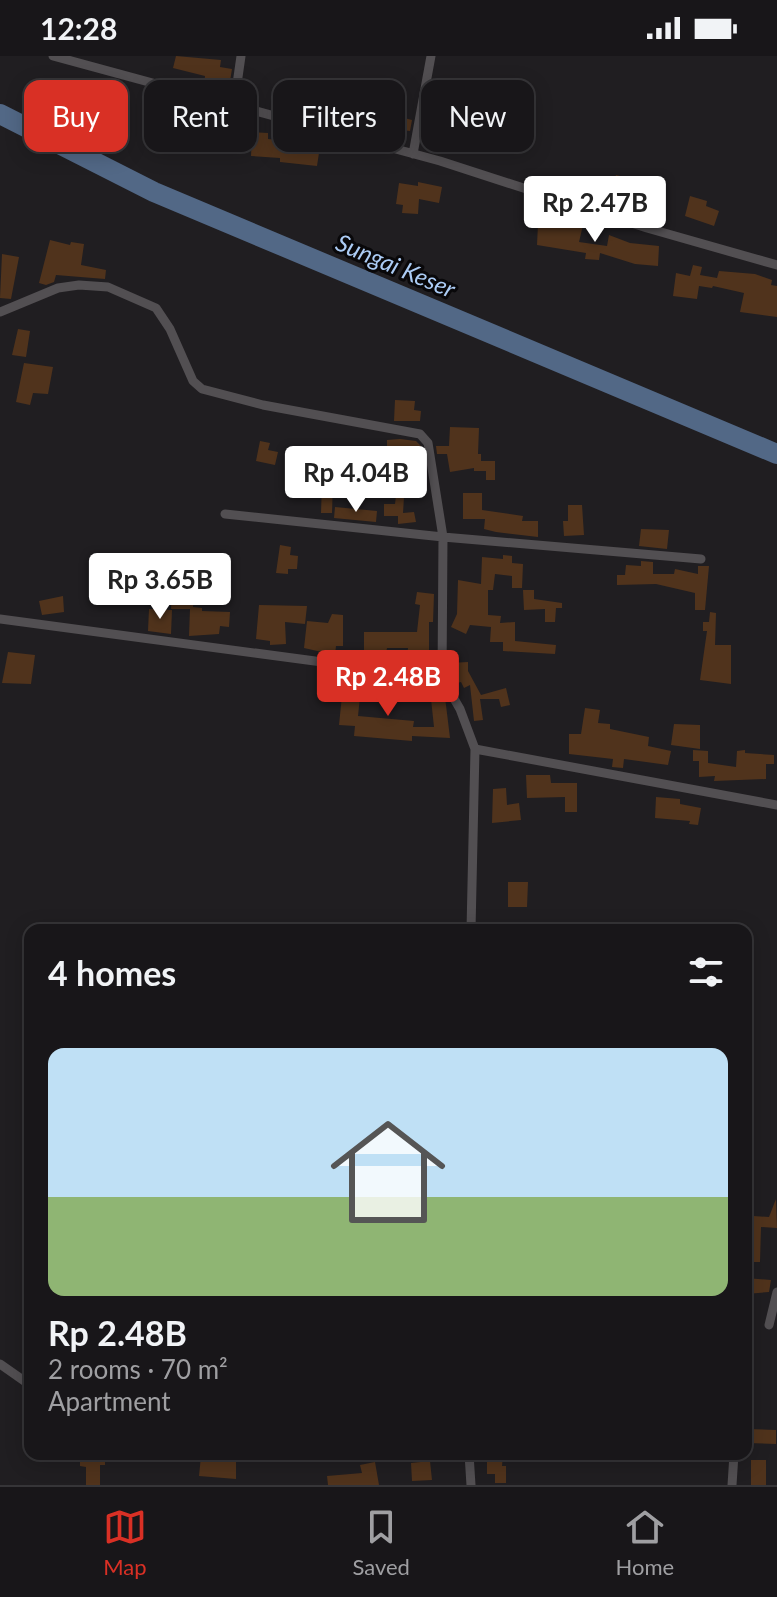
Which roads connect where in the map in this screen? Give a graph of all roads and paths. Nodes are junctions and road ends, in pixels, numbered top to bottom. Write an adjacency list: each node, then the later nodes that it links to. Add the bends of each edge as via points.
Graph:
1 (53, 56): 5 (street)
2 (241, 56): 4 (street)
3 (431, 56): 7 (street)
4 (238, 80)
5 (144, 81)
6 (257, 111): 7 (street)
7 (413, 154): 8 (street)
8 (777, 265)
9 (0, 312): 11 (street, via 58,288 108,287 156,308 202,389 420,434 428,443)
10 (225, 514): 11 (street)
11 (443, 537): 12 (street); 14 (street)
12 (701, 559)
13 (0, 619): 14 (street)
14 (442, 678): 15 (street)
15 (475, 749): 16 (street); 17 (street)
16 (777, 805)
17 (471, 924)
18 (777, 1292): 19 (street)
19 (769, 1325)
20 (0, 1364): 21 (street)
21 (24, 1381)
22 (469, 1460): 24 (street)
23 (734, 1460): 25 (street)
24 (471, 1485)
25 (732, 1485)

